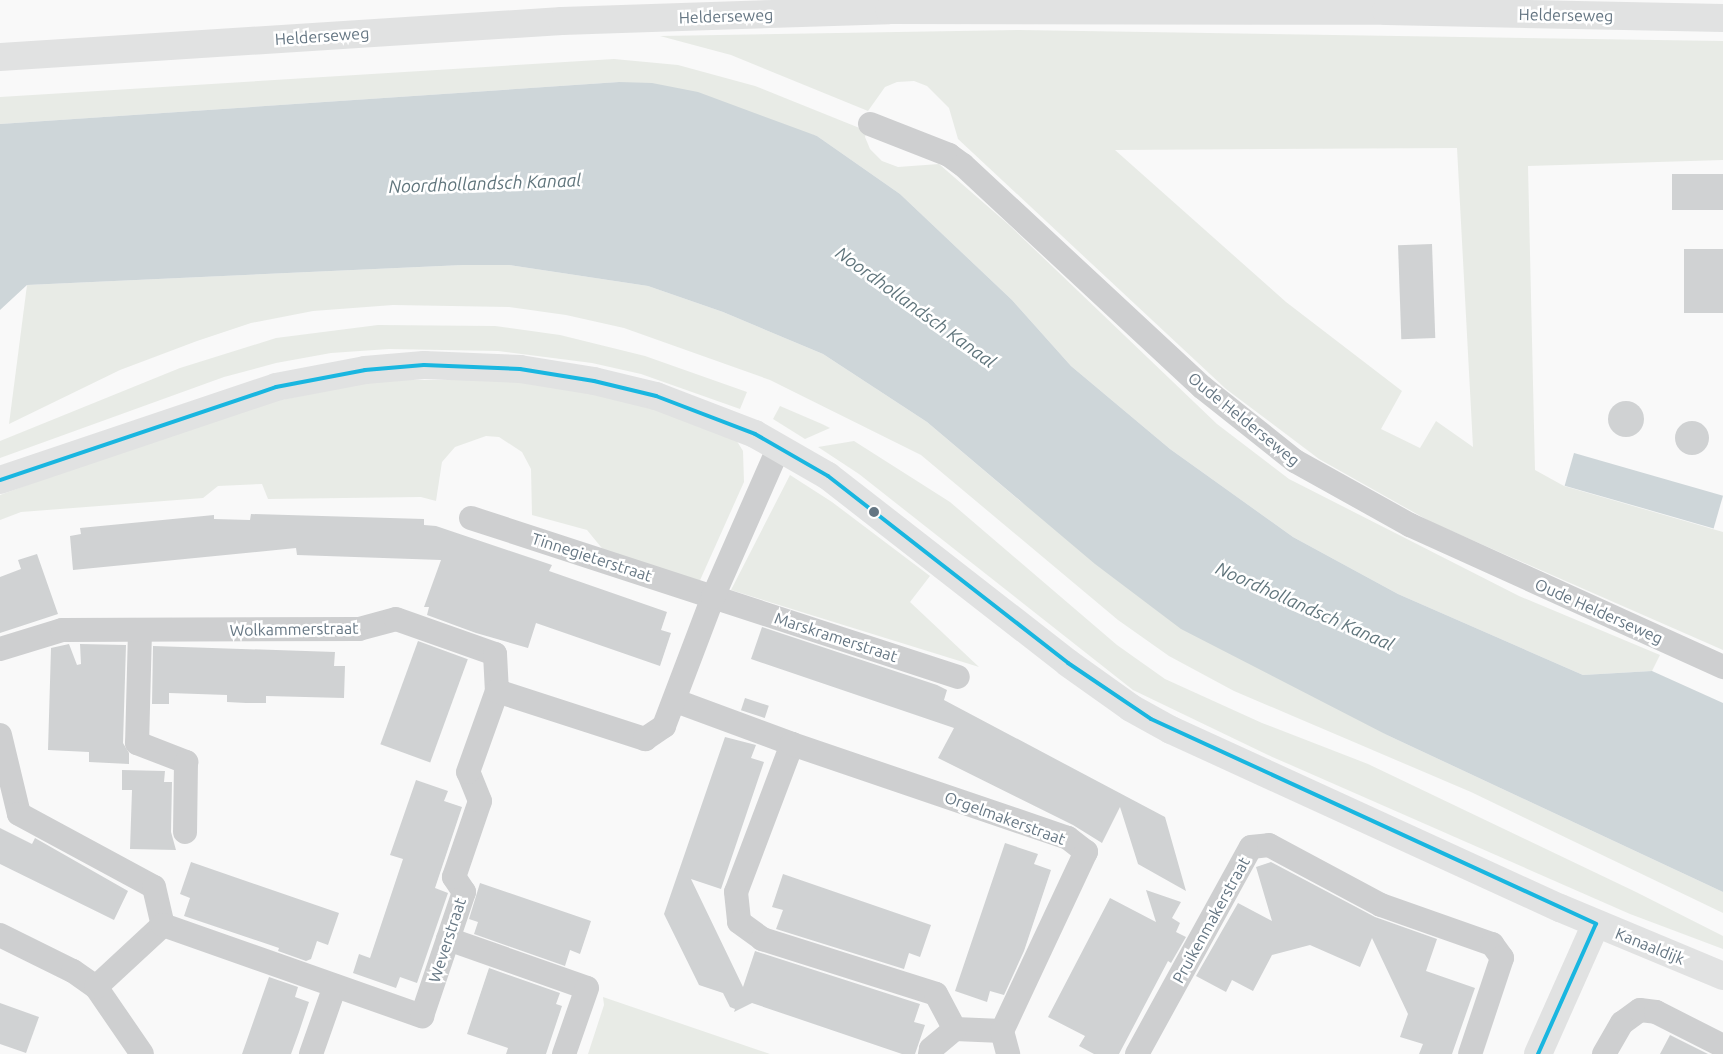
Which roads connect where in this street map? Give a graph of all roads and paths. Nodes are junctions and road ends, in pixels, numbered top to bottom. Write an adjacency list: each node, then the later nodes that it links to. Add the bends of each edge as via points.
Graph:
1 (1723, 18): 2 (street, Helderseweg, via 1386,12 889,10 562,21)
2 (0, 57)
3 (870, 124): 10 (street, Oude Helderseweg, via 949,155 962,165 1210,394 1294,461 1410,525)
4 (779, 447): 5 (street, Kanaaldijk, via 703,412 633,390 520,369 424,365 365,370 276,387); 7 (street); 17 (street, Kanaaldijk, via 828,476 955,577 1138,712 1196,742)
5 (0, 480)
6 (471, 518): 7 (street, Tinnegieterstraat)
7 (713, 597): 11 (street, Marskramerstraat); 13 (street)
8 (140, 631): 9 (street, Wolkammerstraat, via 62,630); 12 (street, Wolkammerstraat, via 359,629 396,619 494,654); 16 (street, via 138,743 186,762)
9 (0, 649)
10 (1723, 667)
11 (958, 677)
12 (497, 691): 13 (street, via 645,739 664,726); 20 (street, Weverstraat, via 468,772 480,800 454,877 464,892)
13 (676, 702): 15 (street, Orgelmakerstraat)
14 (0, 735): 18 (street, via 19,814 154,887)
15 (792, 744): 24 (street, via 736,892 739,922 762,939 936,994); 25 (street, Orgelmakerstraat, via 1068,838 1086,852)
16 (185, 832)
17 (1596, 924): 21 (street, Kanaaldijk); 34 (street)
18 (163, 925): 22 (street, Weverstraat); 23 (street)
19 (0, 936): 23 (street, via 72,971)
20 (448, 939): 22 (street, Weverstraat, via 422,1016); 29 (street, via 587,988)
21 (1723, 976)
22 (335, 986): 28 (street)
23 (96, 988): 27 (street)
24 (955, 1029): 25 (street); 30 (street)
25 (1002, 1031): 31 (street)
26 (1723, 1046): 35 (street, via 1656,1012 1640,1010 1622,1023)
27 (142, 1054)
28 (311, 1054)
29 (564, 1054)
30 (930, 1054)
31 (1008, 1054)
32 (1137, 1054): 33 (street, Pruikenmakerstraat, via 1251,847 1269,845 1381,905 1492,944 1502,958)
33 (1470, 1054)
34 (1538, 1054)
35 (1604, 1054)

